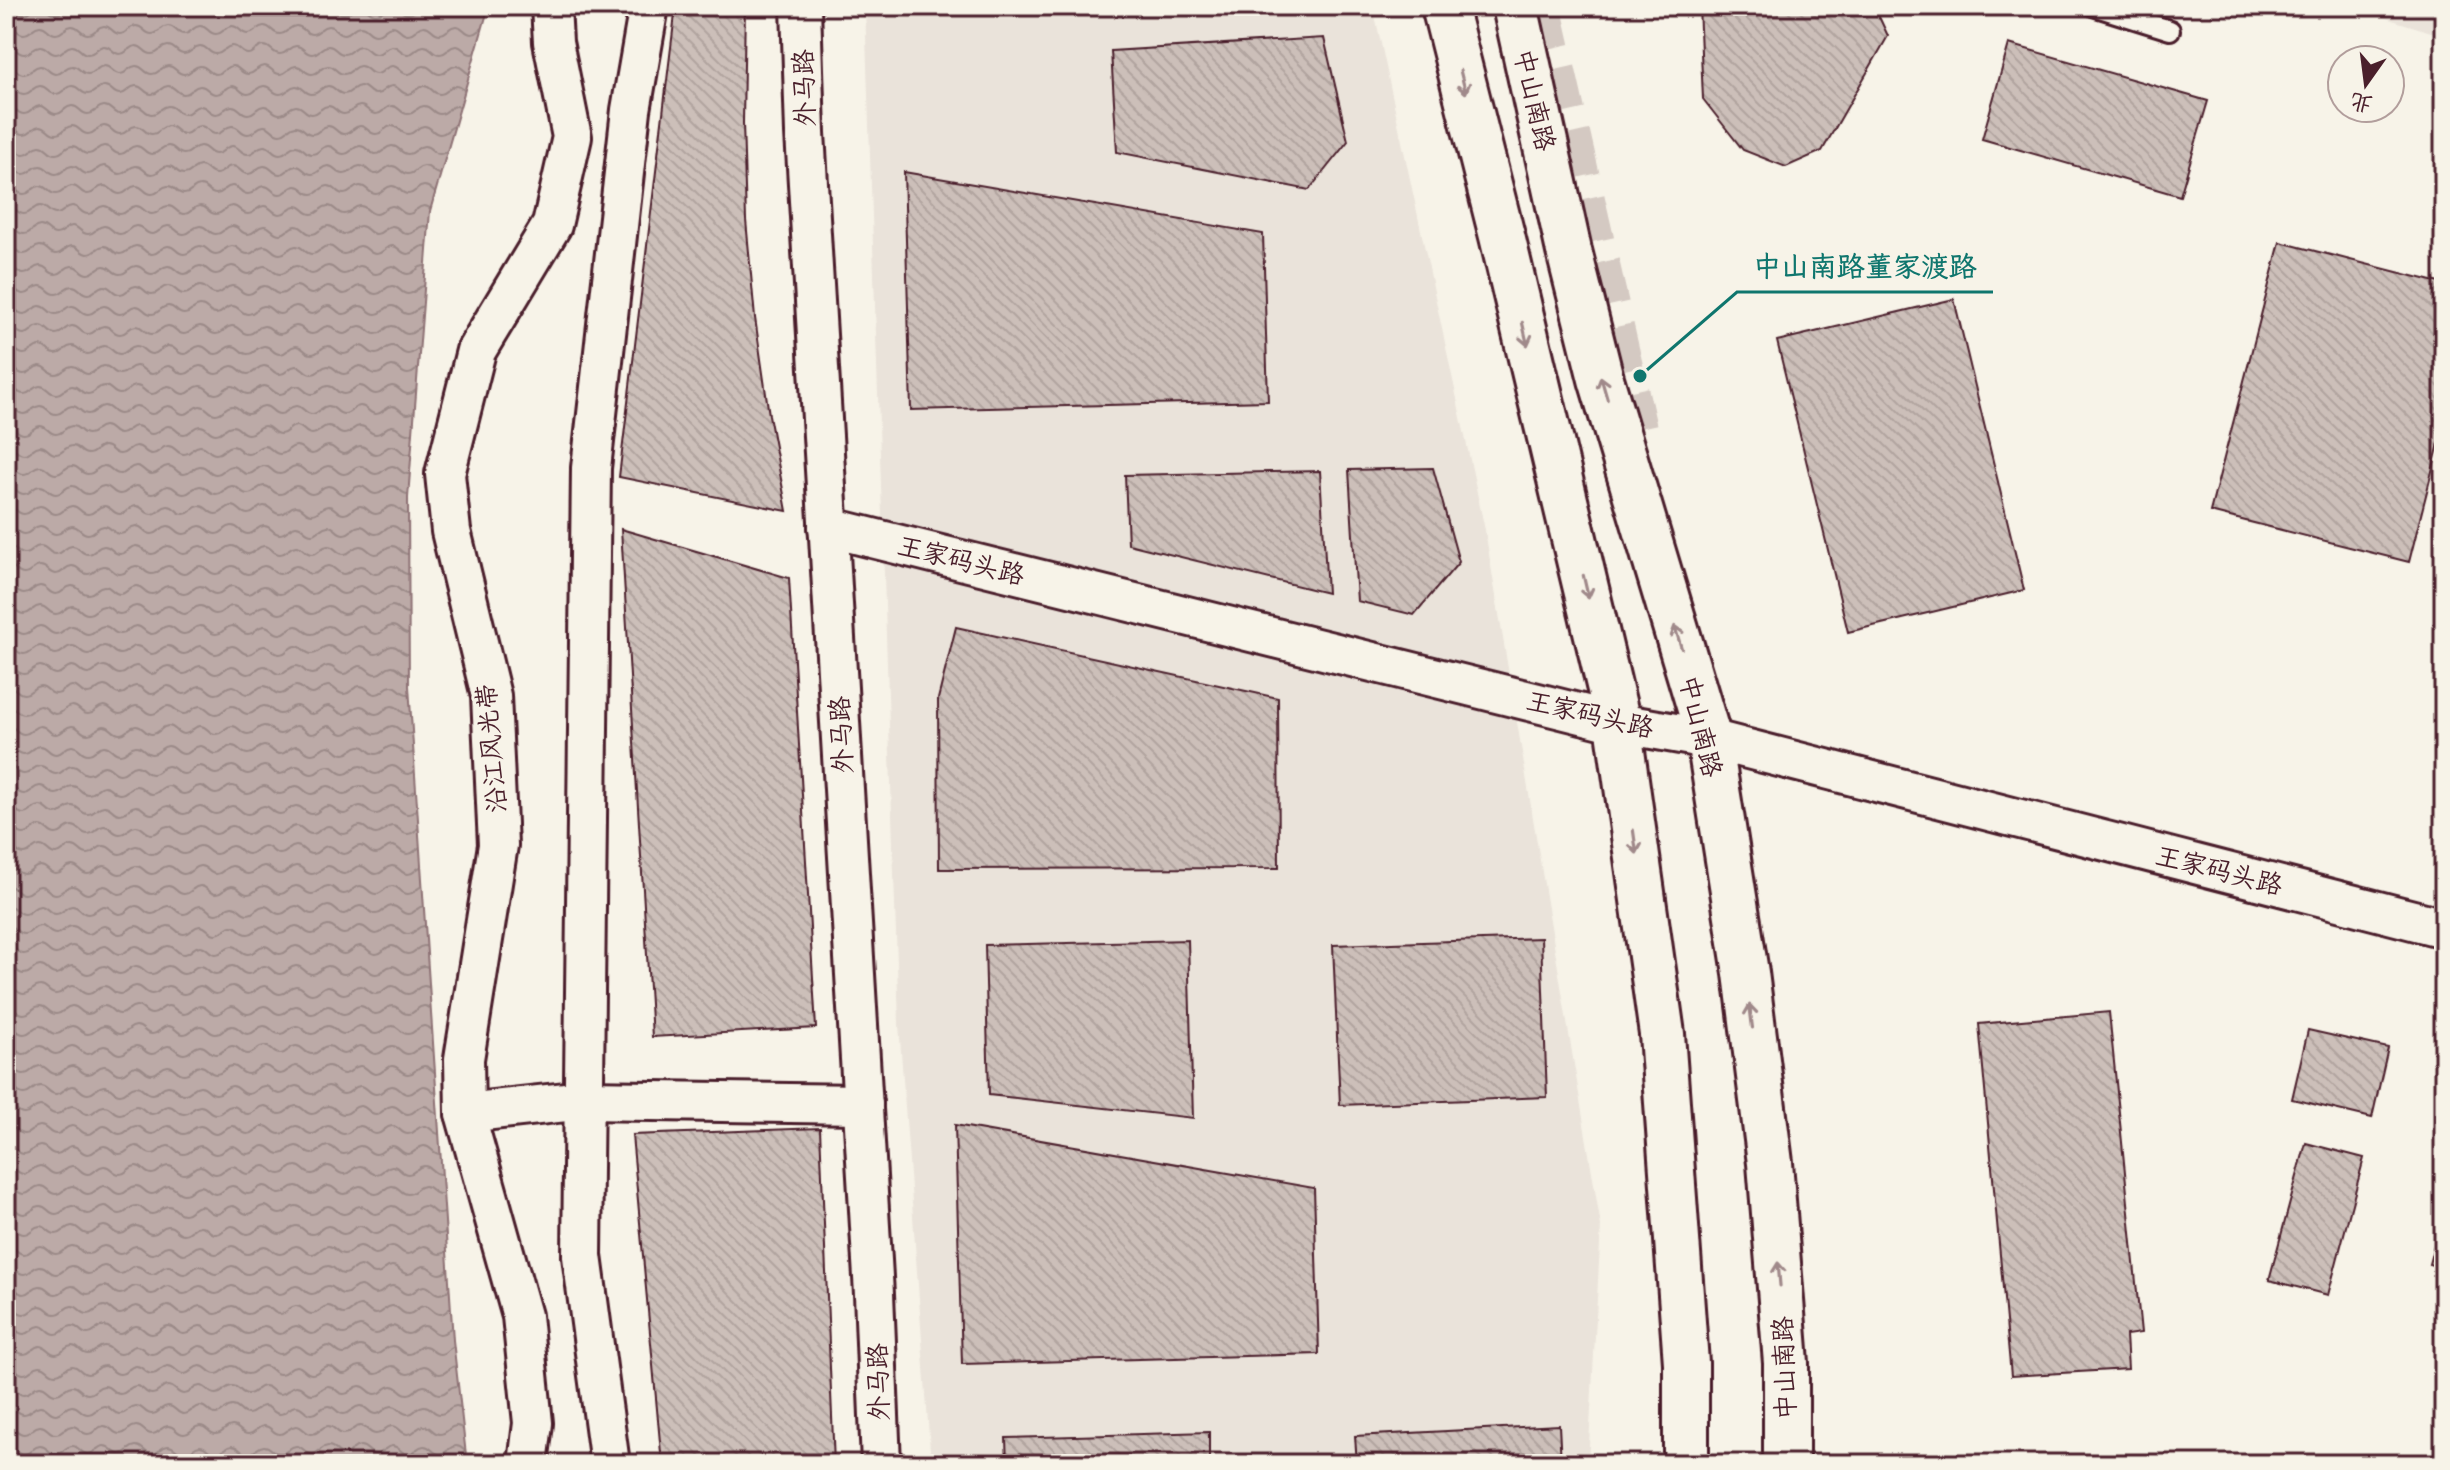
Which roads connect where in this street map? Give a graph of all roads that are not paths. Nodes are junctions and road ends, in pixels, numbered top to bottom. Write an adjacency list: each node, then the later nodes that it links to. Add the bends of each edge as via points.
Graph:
1 (551, 6): 14 (street, 沿江风光带, via 572,137 552,225 476,351 445,474 451,531 491,696 498,845 464,1059)
2 (649, 6): 12 (street, via 631,110 591,468)
3 (801, 6): 8 (street, 外马路)
4 (1444, 6): 9 (main road, one-way to 9)
5 (1515, 6): 10 (main road, 中山南路, one-way to 5, via 1601,379)
6 (2093, 6): 7 (lane)
7 (2170, 30)
8 (828, 527): 9 (street, 王家码头路); 13 (street, 外马路)
9 (1618, 723): 10 (street, 王家码头路); 18 (main road, one-way to 18, via 1662,1034 1686,1363)
10 (1709, 739): 11 (street, 王家码头路); 19 (main road, 中山南路, one-way to 10, via 1786,1363 1770,1163)
11 (2444, 928)
12 (584, 1100): 13 (street); 14 (street); 16 (street, via 582,1256)
13 (863, 1104): 17 (street, 外马路)
14 (465, 1113): 15 (street, 沿江风光带, via 522,1316 533,1423)
15 (528, 1464)
16 (610, 1464)
17 (881, 1464)
18 (1686, 1464)
19 (1786, 1464)

